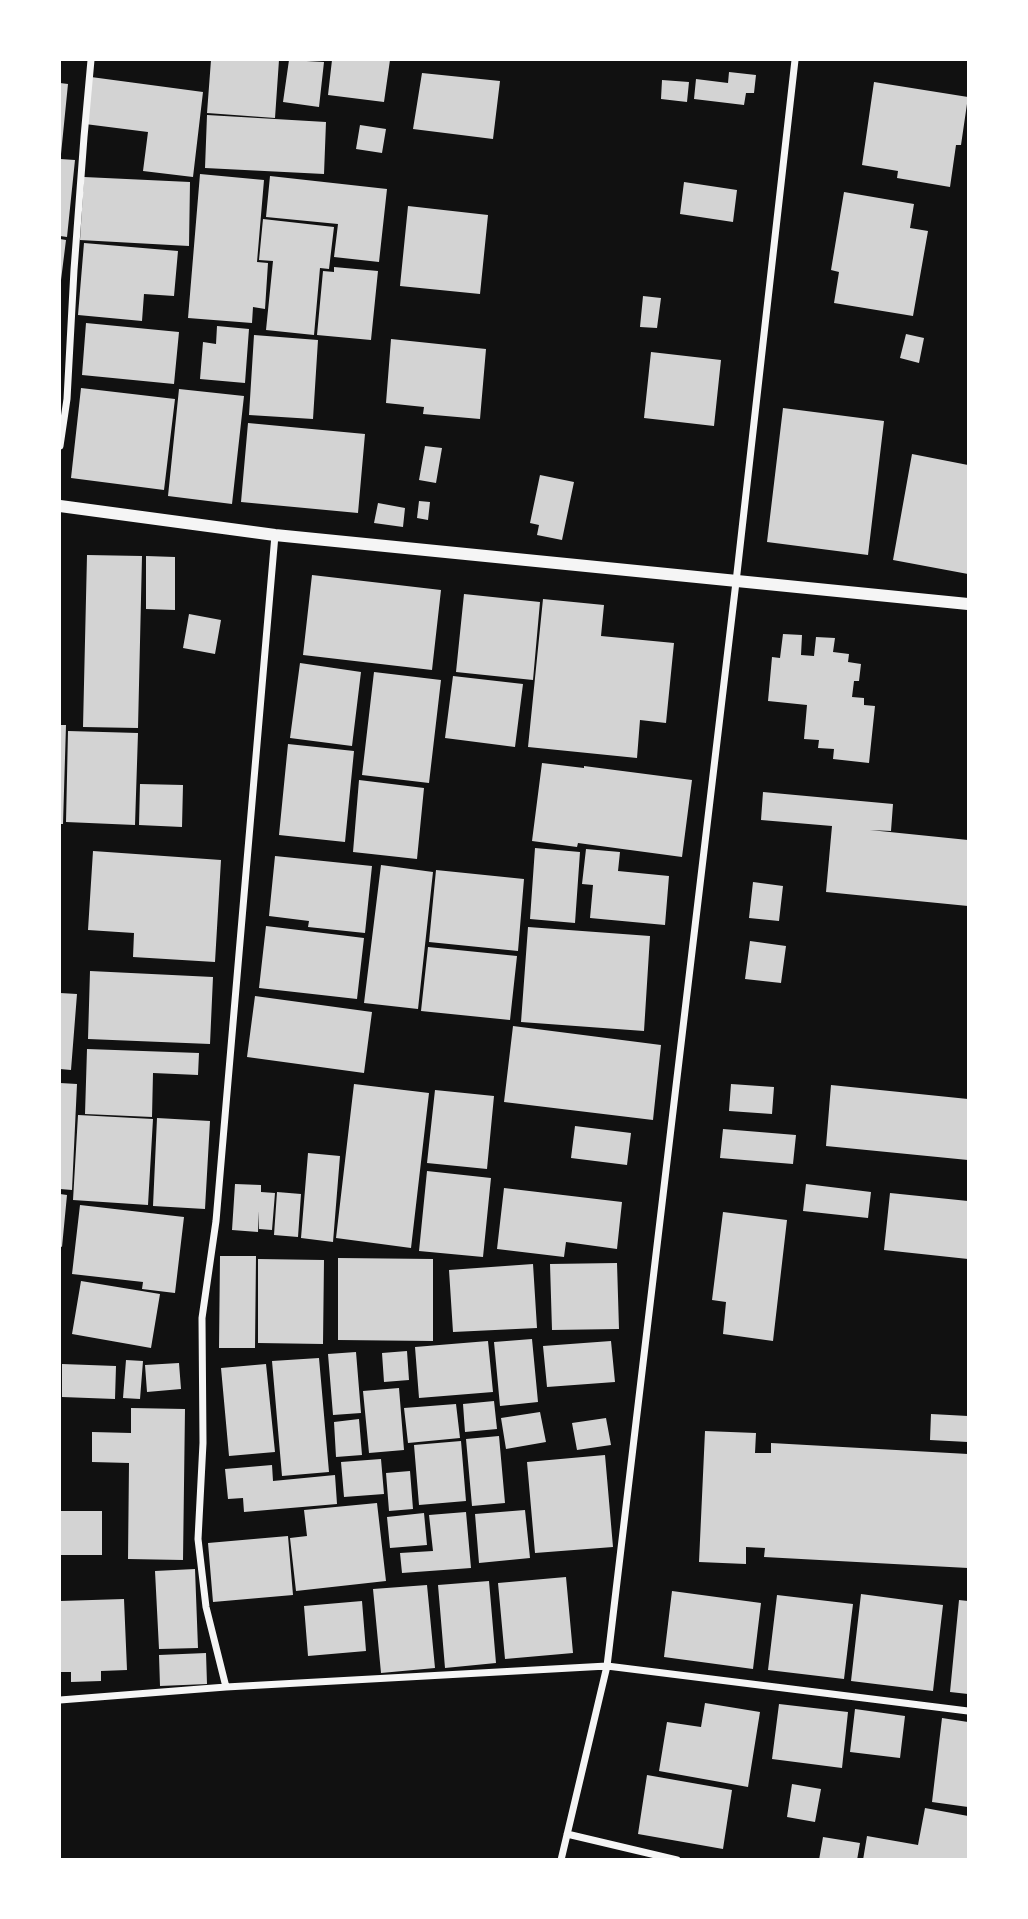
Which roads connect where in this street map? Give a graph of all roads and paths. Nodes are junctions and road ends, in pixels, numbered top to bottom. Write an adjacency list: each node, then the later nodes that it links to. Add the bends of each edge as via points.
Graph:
1 (91, 60): 3 (street)
2 (795, 60): 6 (street)
3 (60, 446)
4 (60, 506): 5 (street)
5 (275, 535): 6 (street); 9 (street, via 216,1221 202,1318 198,1539 206,1607)
6 (736, 582): 7 (street); 8 (street)
7 (968, 604)
8 (607, 1666): 9 (street); 11 (street); 12 (street)
9 (226, 1687): 10 (street)
10 (60, 1700)
11 (968, 1711)
12 (568, 1834): 13 (street); 14 (street)
13 (561, 1860)
14 (677, 1860)

